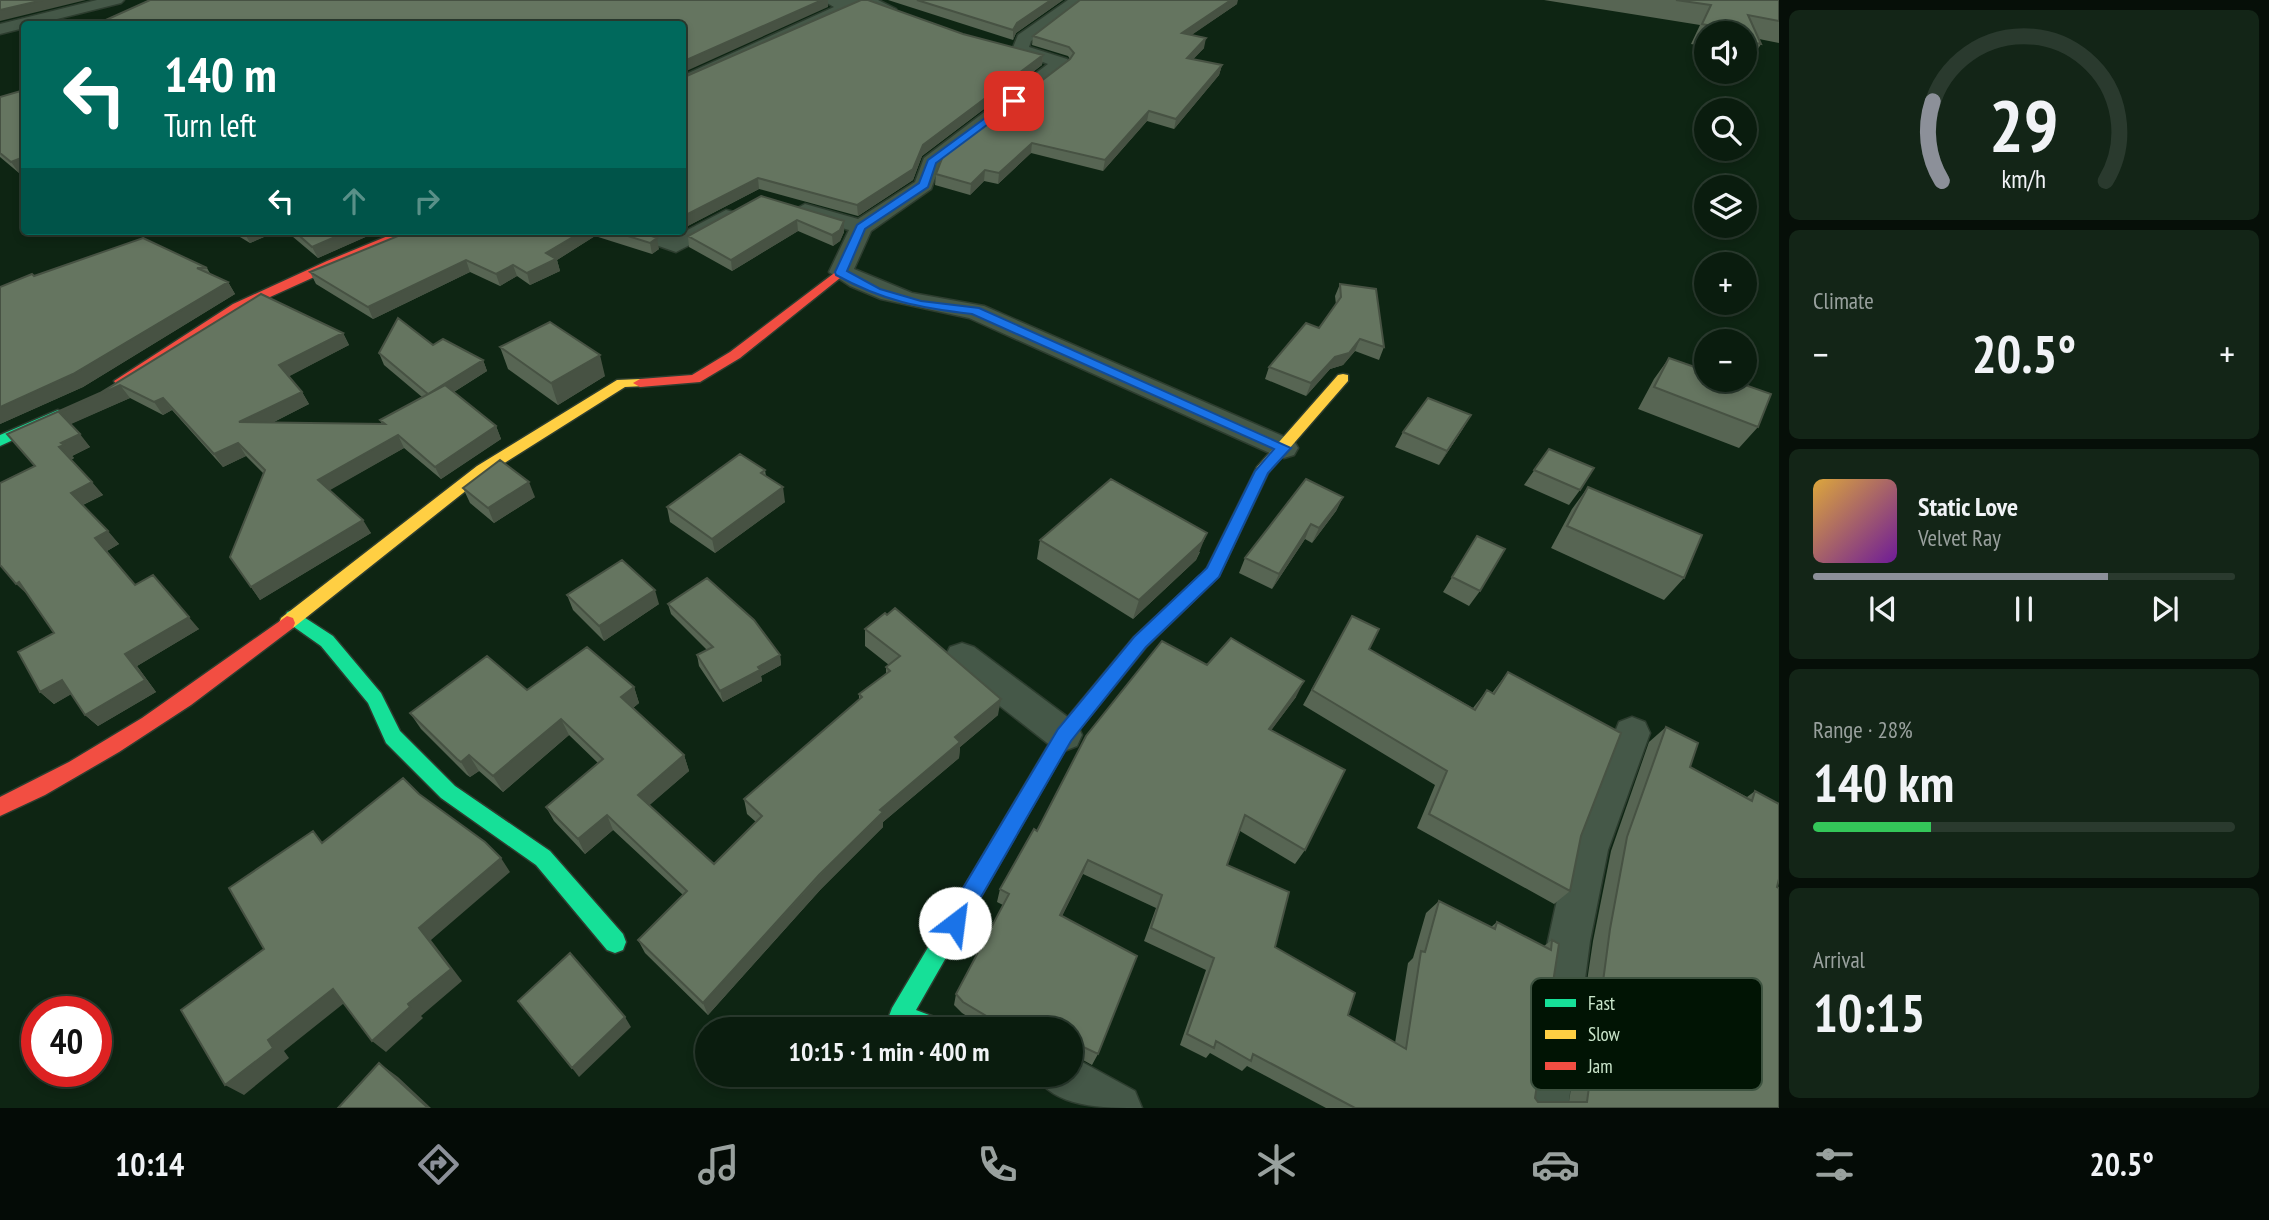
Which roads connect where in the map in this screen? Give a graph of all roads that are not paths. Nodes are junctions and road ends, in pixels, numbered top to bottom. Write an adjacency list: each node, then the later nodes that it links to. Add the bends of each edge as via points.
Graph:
1 (116, 0): 6 (street)
2 (830, 0): 4 (street)
3 (1078, 0): 12 (street, via 1014,48 1062,63 931,162 924,185)
4 (849, 6): 5 (street, via 864,0); 9 (street)
5 (907, 16)
6 (32, 21)
7 (21, 24): 8 (street)
8 (0, 29)
9 (686, 81)
10 (785, 204): 12 (street)
11 (741, 208): 14 (street, via 676,245)
12 (860, 227): 15 (street)
13 (400, 235): 17 (street, via 237,307)
14 (649, 235)
15 (841, 272): 20 (street, via 876,292 975,311); 21 (street, via 735,355 695,379 622,383 554,424 482,470)
16 (1343, 378): 20 (street)
17 (107, 389)
18 (72, 407): 19 (street)
19 (0, 442)
20 (1283, 448): 24 (street, via 1262,471 1213,572 1140,642)
21 (293, 617): 25 (street, via 203,690 42,788); 26 (street, via 327,641 375,698 393,737 448,792 543,858)
22 (962, 657): 24 (street)
23 (1632, 733): 27 (street, via 1588,850)
24 (1064, 735): 28 (street)
25 (0, 807)
26 (615, 943)
27 (1564, 978)
28 (903, 1017)
29 (1081, 1087): 31 (street)
30 (1547, 1090): 32 (street)
31 (1118, 1108)
32 (1544, 1108)

